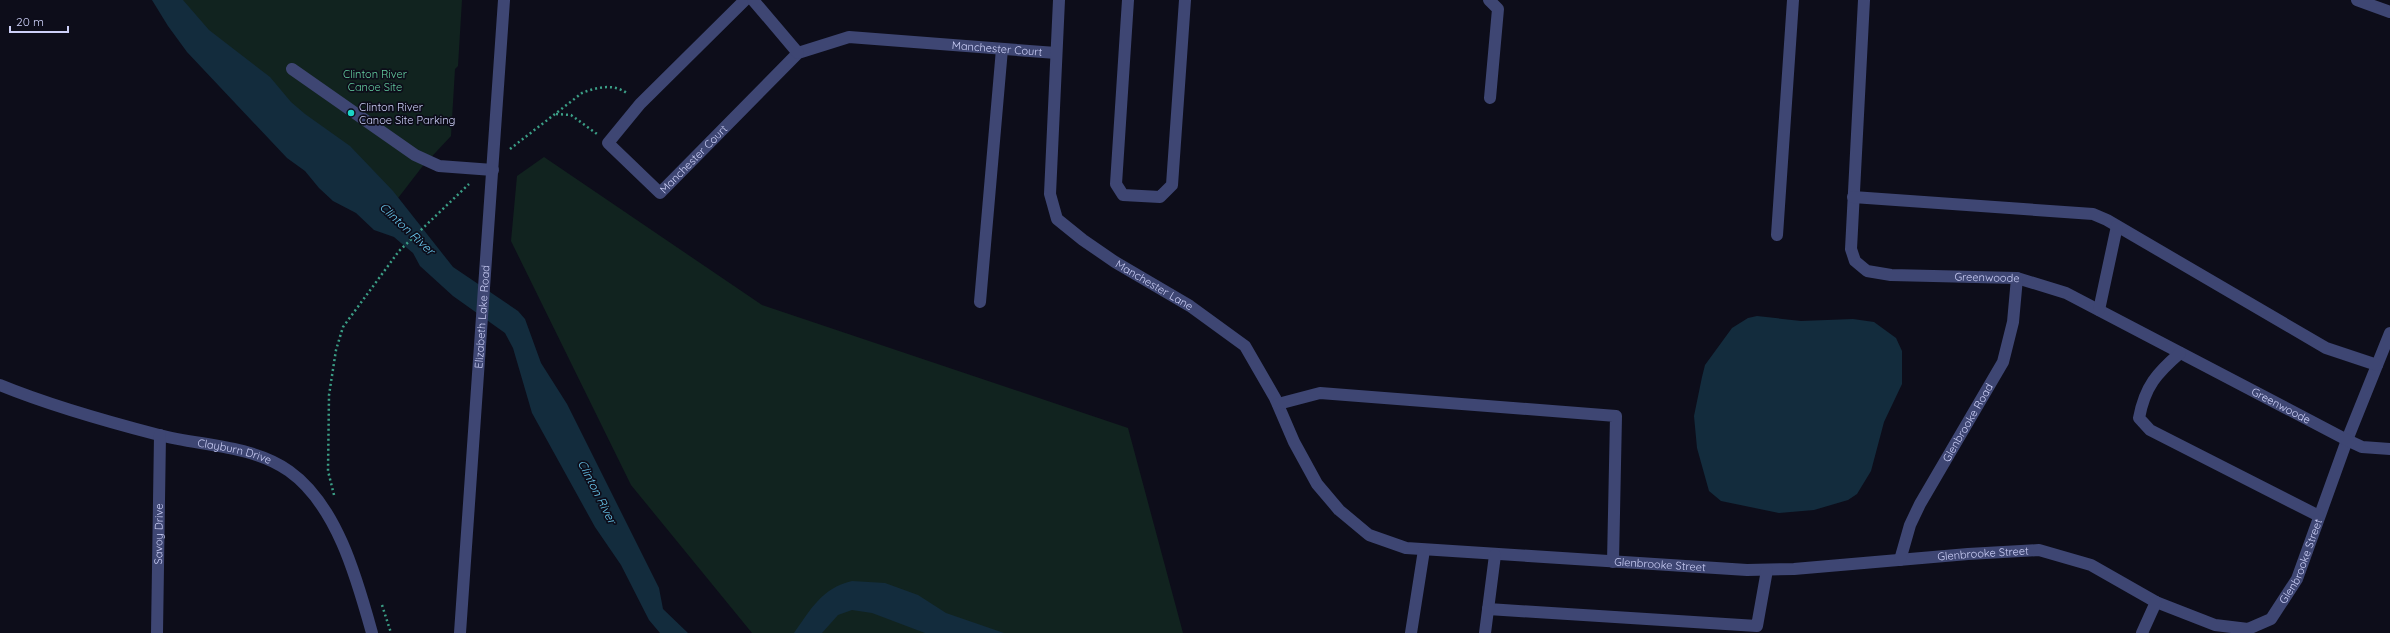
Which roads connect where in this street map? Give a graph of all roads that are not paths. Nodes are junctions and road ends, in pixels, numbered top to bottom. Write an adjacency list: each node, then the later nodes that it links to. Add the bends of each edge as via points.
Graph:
1 (504, 0): 17 (street, Elizabeth Lake Road)
2 (745, 0): 13 (street, Manchester Court, via 640,104 608,143 660,193)
3 (753, 0): 13 (street)
4 (1059, 0): 14 (street, Manchester Lane)
5 (1128, 0): 6 (street, via 1116,184 1123,195 1160,197 1172,185)
6 (1185, 0)
7 (1489, 0): 16 (street, via 1498,9)
8 (1793, 0): 20 (street)
9 (1864, 0): 18 (street, Greenwoode, via 1860,112)
10 (2357, 0): 11 (street)
11 (2390, 12)
12 (1002, 49): 13 (street, Manchester Court, via 849,37); 14 (street, Manchester Court); 22 (street)
13 (798, 53)
14 (1056, 53): 28 (street, Manchester Lane, via 1050,194 1057,219 1102,254 1190,306 1245,346)
15 (292, 68): 17 (street, via 415,155 439,166)
16 (1490, 98)
17 (493, 170): 44 (street, Elizabeth Lake Road)
18 (1853, 197): 19 (street, via 2093,214); 21 (street, Greenwoode, via 1851,248 1855,261 1867,270 1891,276)
19 (2117, 226): 23 (street); 26 (street, via 2326,348)
20 (1777, 235)
21 (2017, 278): 23 (street, Greenwoode, via 2066,293); 36 (street, Glenbrooke Road, via 2013,322 2003,362 1920,504 1910,525)
22 (980, 302)
23 (2099, 310): 25 (street, Greenwoode)
24 (2390, 333): 26 (street, Glenbrooke Street)
25 (2180, 353): 30 (street, Greenwoode); 32 (street, via 2157,373 2142,398 2139,418 2150,430)
26 (2377, 366): 30 (street, Glenbrooke Street)
27 (0, 385): 29 (street, Clayburn Drive, via 33,399)
28 (1278, 404): 33 (street, Manchester Lane, via 1294,442 1318,484 1338,510); 37 (street, via 1320,393 1616,416)
29 (160, 435): 42 (street, Savoy Drive); 43 (street, Clayburn Drive, via 266,458 290,472 317,499 344,546)
30 (2347, 440): 31 (street, Greenwoode, via 2362,447); 32 (street, Glenbrooke Street)
31 (2390, 450)
32 (2319, 516): 39 (street, Glenbrooke Street, via 2297,579 2271,619 2248,629 2215,625)
33 (1369, 535): 34 (street, Glenbrooke Street, via 1406,548)
34 (1424, 550): 35 (street, Glenbrooke Street); 45 (street)
35 (1495, 555): 37 (street, Glenbrooke Street); 40 (street)
36 (1900, 560): 38 (street, Glenbrooke Street); 39 (street, Glenbrooke Street, via 2039,550 2091,565)
37 (1613, 562): 38 (street, Glenbrooke Street)
38 (1767, 570): 41 (street)
39 (2156, 602): 47 (street)
40 (1488, 609): 41 (street); 46 (street)
41 (1756, 630)
42 (157, 633)
43 (372, 633)
44 (460, 633)
45 (1411, 633)
46 (1485, 633)
47 (2142, 633)

